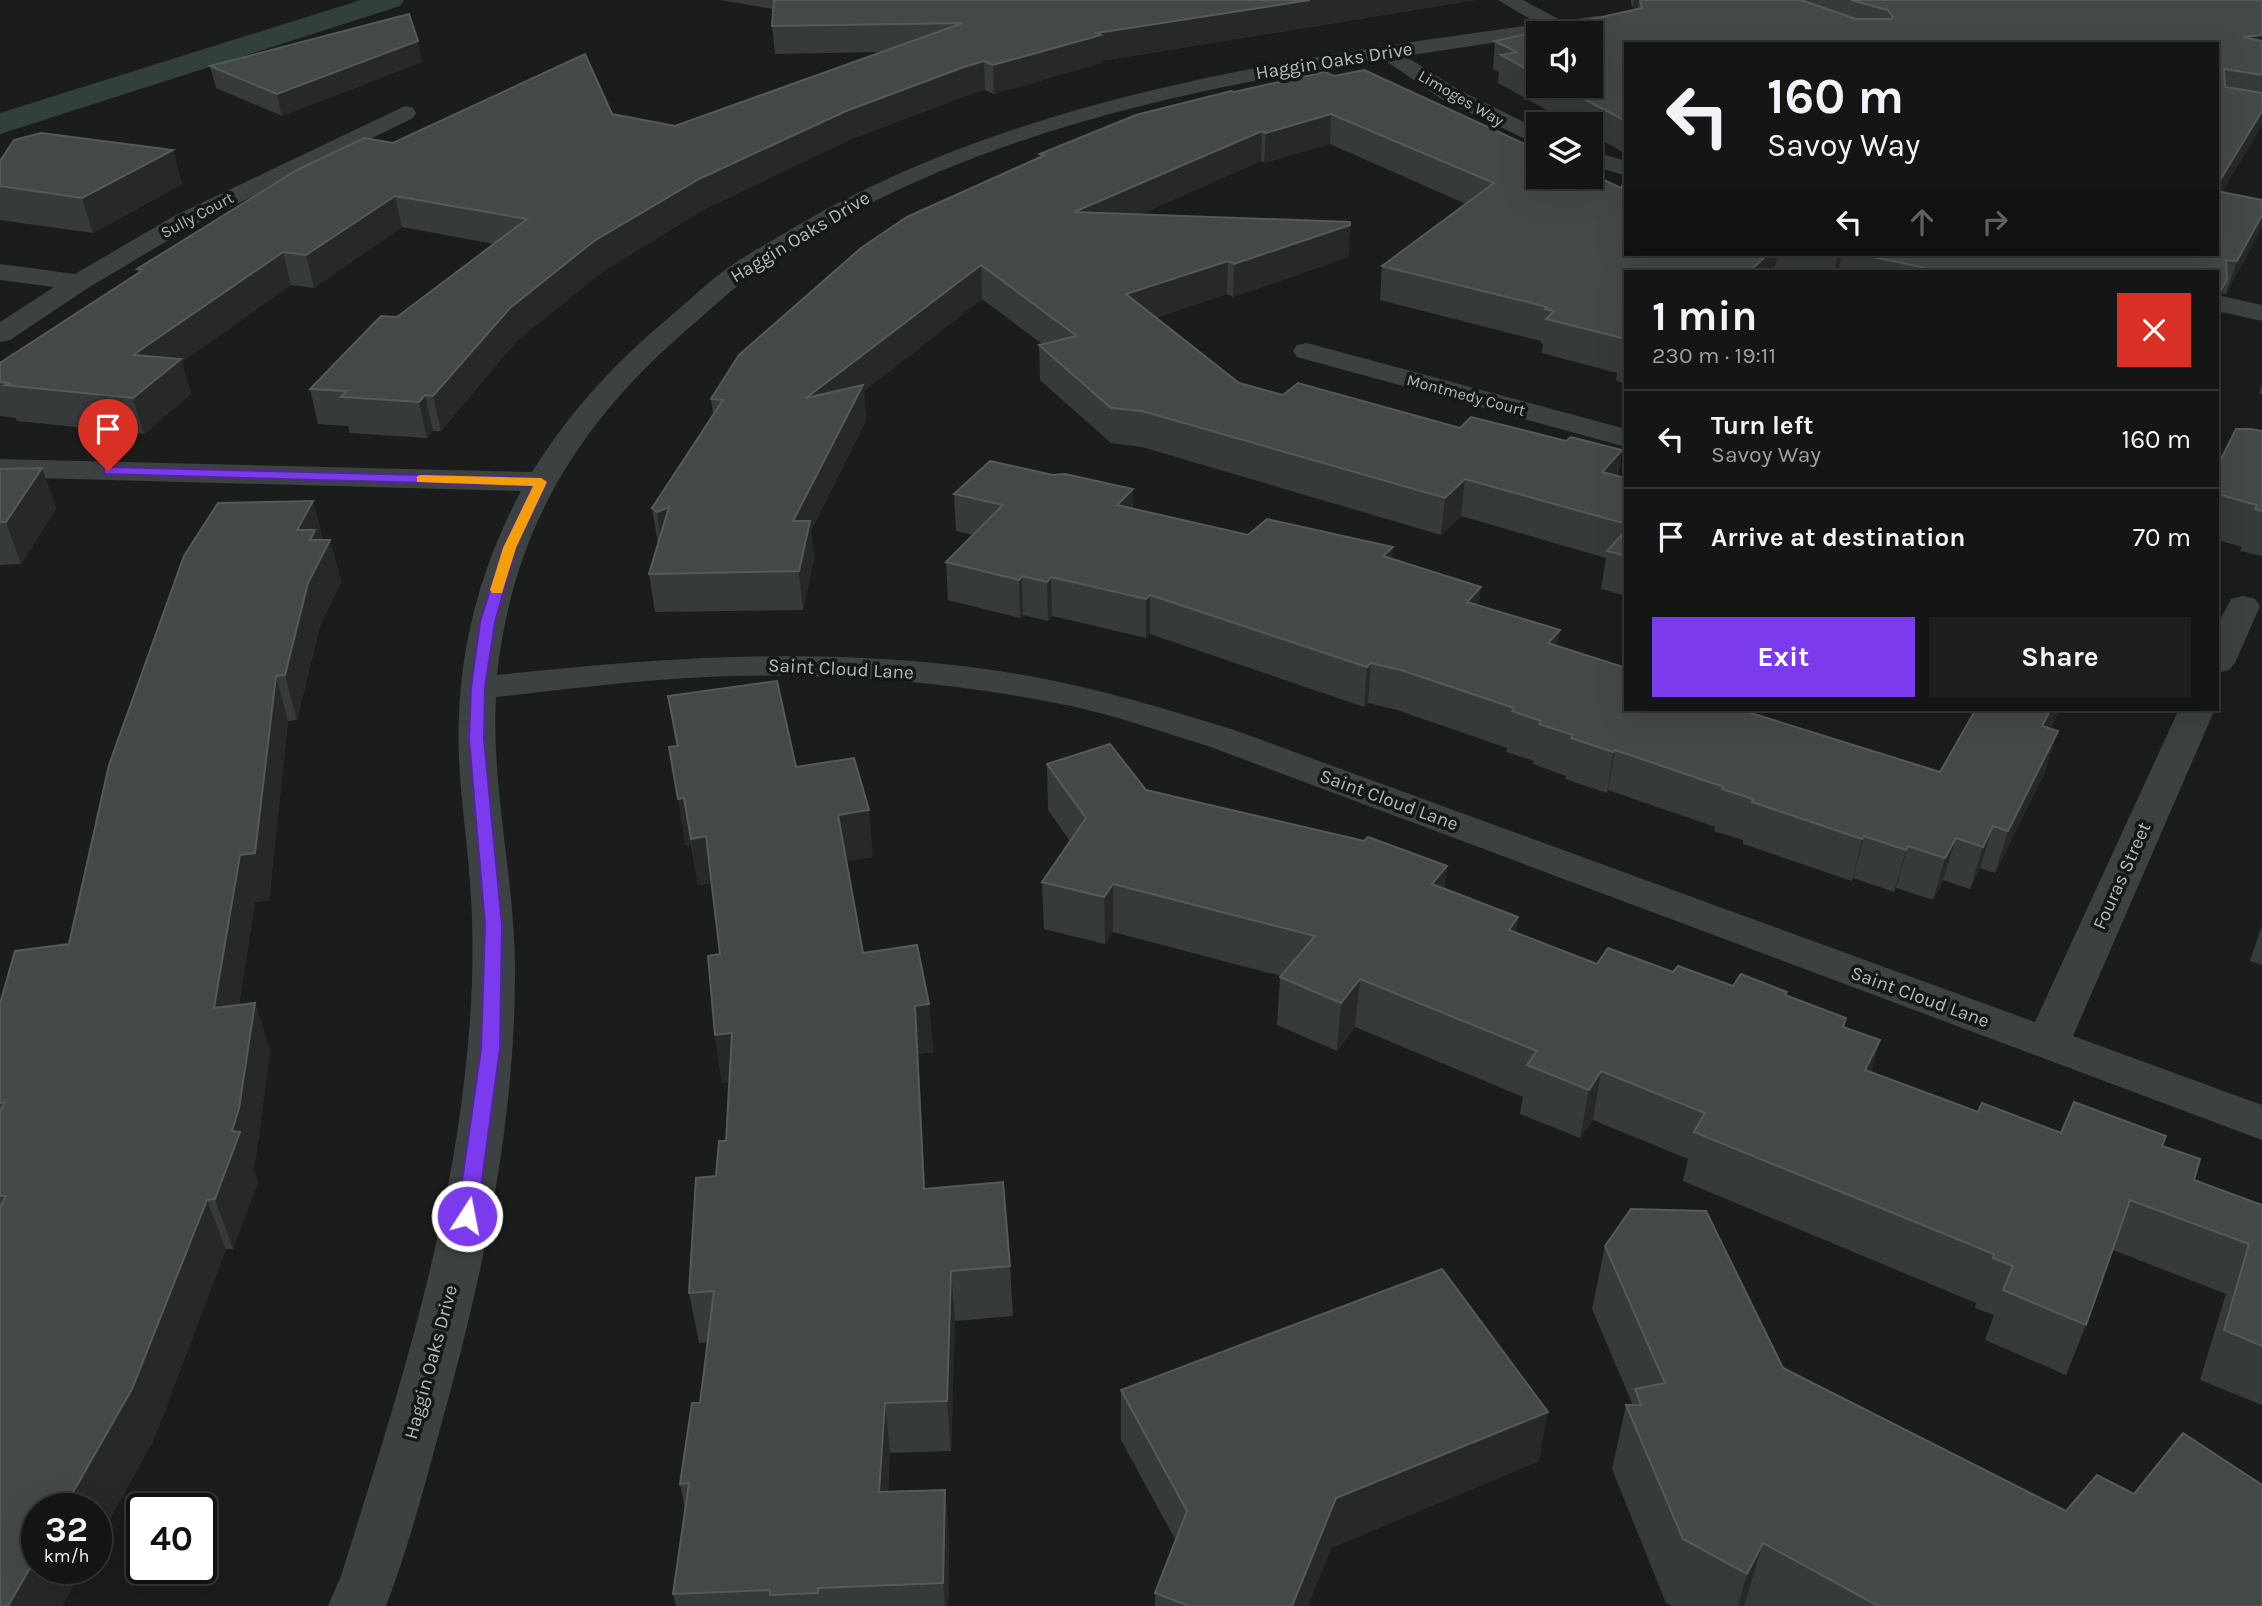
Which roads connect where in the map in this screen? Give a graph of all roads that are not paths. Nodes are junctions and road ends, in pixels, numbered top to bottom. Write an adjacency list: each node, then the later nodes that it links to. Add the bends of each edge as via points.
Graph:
1 (1508, 0): 3 (street)
2 (1626, 18): 4 (street, Haggin Oaks Drive)
3 (1548, 21)
4 (1603, 21)
5 (1526, 32): 6 (street, Haggin Oaks Drive)
6 (1386, 52): 8 (street, Limoges Way, via 1451,95); 19 (street, Haggin Oaks Drive, via 1231,77 1082,114 953,158 853,203 772,249 668,327 581,420)
7 (405, 113): 12 (street, Sully Court, via 183,221)
8 (1526, 132)
9 (1603, 162): 10 (street)
10 (1624, 168)
11 (0, 272): 12 (street)
12 (79, 282): 15 (street, Sully Court)
13 (2219, 303): 14 (street)
14 (2262, 313)
15 (0, 334)
16 (1307, 351): 17 (street, Montmedy Court)
17 (1624, 437)
18 (0, 468): 19 (street)
19 (541, 482): 22 (street, Haggin Oaks Drive, via 510,548 488,622)
20 (2241, 605): 21 (street)
21 (2219, 658)
22 (478, 688): 24 (street, Saint Cloud Lane, via 665,669 866,667 951,675 1115,706 1221,738); 26 (street, Haggin Oaks Drive, via 476,739 494,925 490,1049 472,1192 436,1361)
23 (2196, 711): 24 (street, Fouras Street)
24 (2047, 1044): 25 (street, Saint Cloud Lane)
25 (2262, 1123)
26 (357, 1606)

